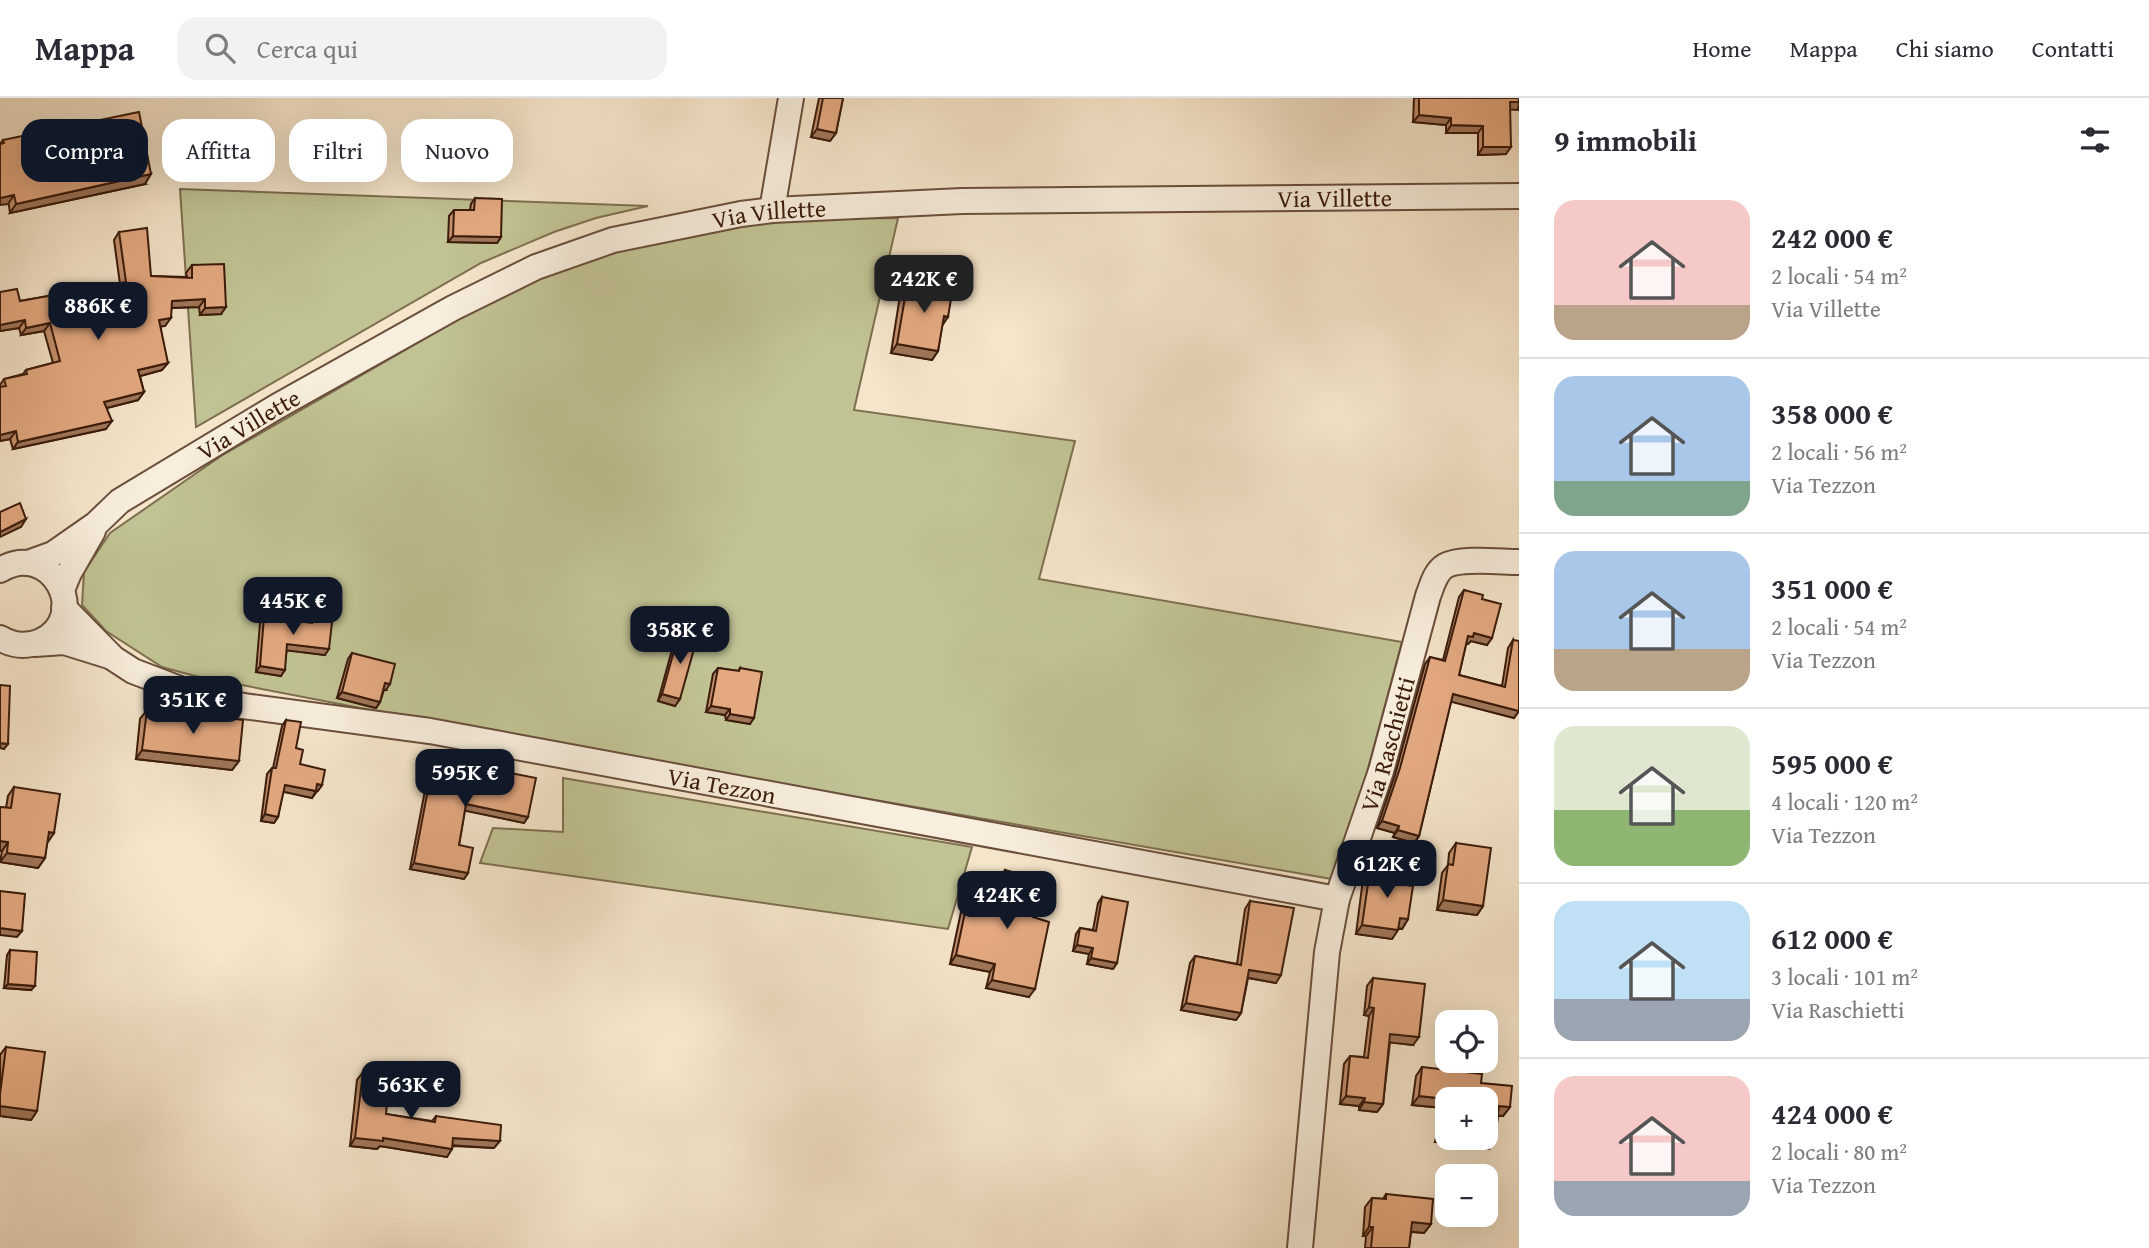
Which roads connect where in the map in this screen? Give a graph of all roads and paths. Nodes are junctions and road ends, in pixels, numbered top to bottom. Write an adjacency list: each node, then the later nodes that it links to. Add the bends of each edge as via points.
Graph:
1 (791, 98): 3 (street)
2 (1519, 196): 3 (street, Via Villette, via 962,201)
3 (772, 210): 4 (street, Via Villette, via 613,240 536,267 453,307 276,407 120,501)
4 (96, 524): 6 (street, Via Villette, via 54,554); 7 (street, Via Villette, via 69,573)
5 (1519, 562): 11 (street, Via Raschietti, via 1460,562 1444,566 1435,577 1381,771)
6 (9, 567): 7 (street, Via Villette, via 39,566 49,572)
7 (63, 599): 9 (street, Via Villette, via 55,631); 10 (street, Via Tezzon)
8 (0, 638): 9 (street, via 8,643)
9 (35, 644): 10 (street, Via Tezzon, via 64,642)
10 (113, 658): 11 (street, Via Tezzon, via 149,679 243,706 430,731)
11 (1337, 899): 12 (street, Via Raschietti, via 1327,952)
12 (1300, 1248)

